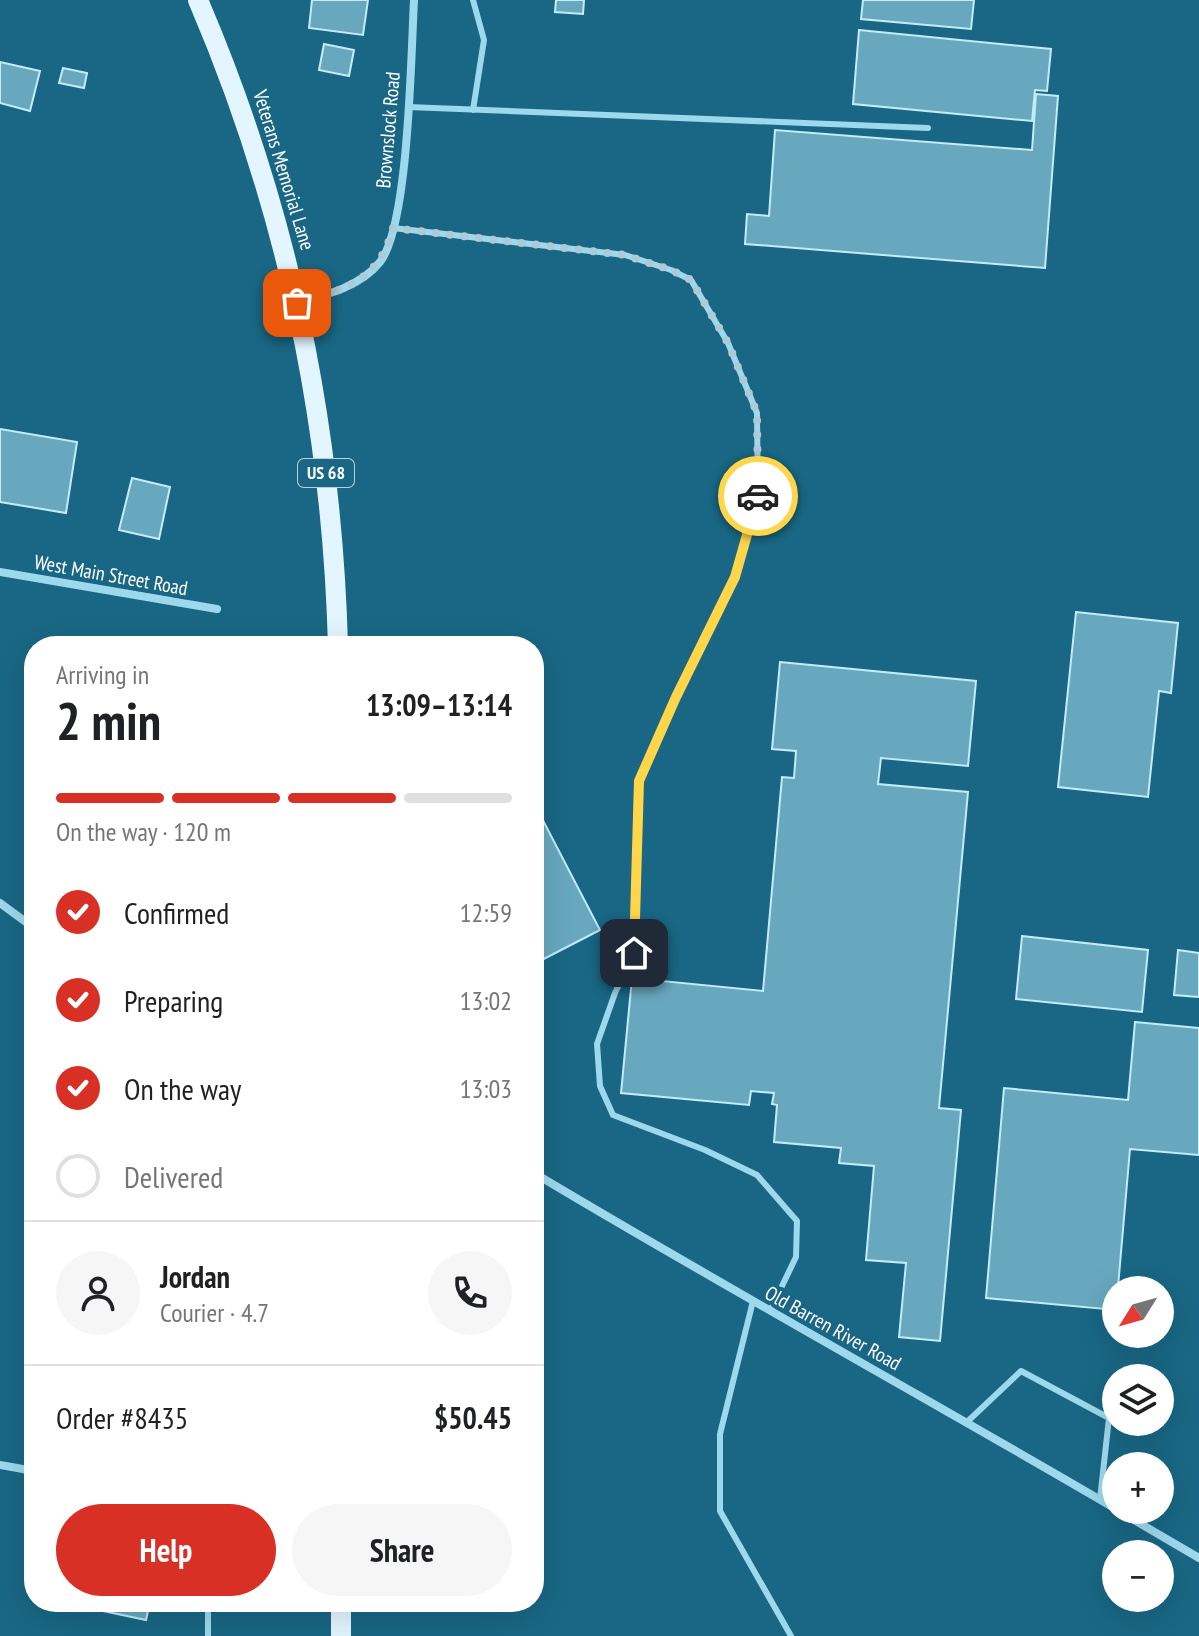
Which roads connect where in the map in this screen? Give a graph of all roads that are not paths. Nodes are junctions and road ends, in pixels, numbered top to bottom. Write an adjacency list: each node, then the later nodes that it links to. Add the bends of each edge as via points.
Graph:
1 (198, 0): 8 (main road, Veterans Memorial Lane / US 68, via 265,183)
2 (414, 0): 4 (street, Brownslock Road)
3 (473, 0): 5 (lane, via 484,40)
4 (408, 107): 5 (lane); 7 (street, Brownslock Road)
5 (473, 110): 6 (lane)
6 (928, 128)
7 (393, 228): 8 (street, Brownslock Road, via 385,254 371,271 332,293); 16 (lane, via 625,255 691,280 728,343 757,413 758,503 735,577 639,781 634,953 597,1044 600,1086 613,1115 757,1175 797,1221 796,1257)
8 (297, 303): 11 (main road, Veterans Memorial Lane / US 68, via 327,483)
9 (0, 572): 10 (street, West Main Street Road)
10 (217, 609)
11 (337, 636)
12 (0, 903): 13 (street)
13 (24, 921)
14 (544, 1179): 15 (street, Old Barren River Road)
15 (753, 1301): 16 (street, Old Barren River Road); 27 (lane, via 720,1434 720,1511)
16 (770, 1311): 17 (street, Old Barren River Road)
17 (967, 1422): 20 (street, Old Barren River Road); 20 (lane, via 1021,1371 1109,1418)
18 (0, 1465): 19 (street)
19 (24, 1469)
20 (1100, 1499)
21 (1141, 1524): 22 (street, Old Barren River Road)
22 (1199, 1558)
23 (208, 1612): 25 (lane)
24 (341, 1612): 26 (main road)
25 (208, 1636)
26 (341, 1636)
27 (791, 1636)

